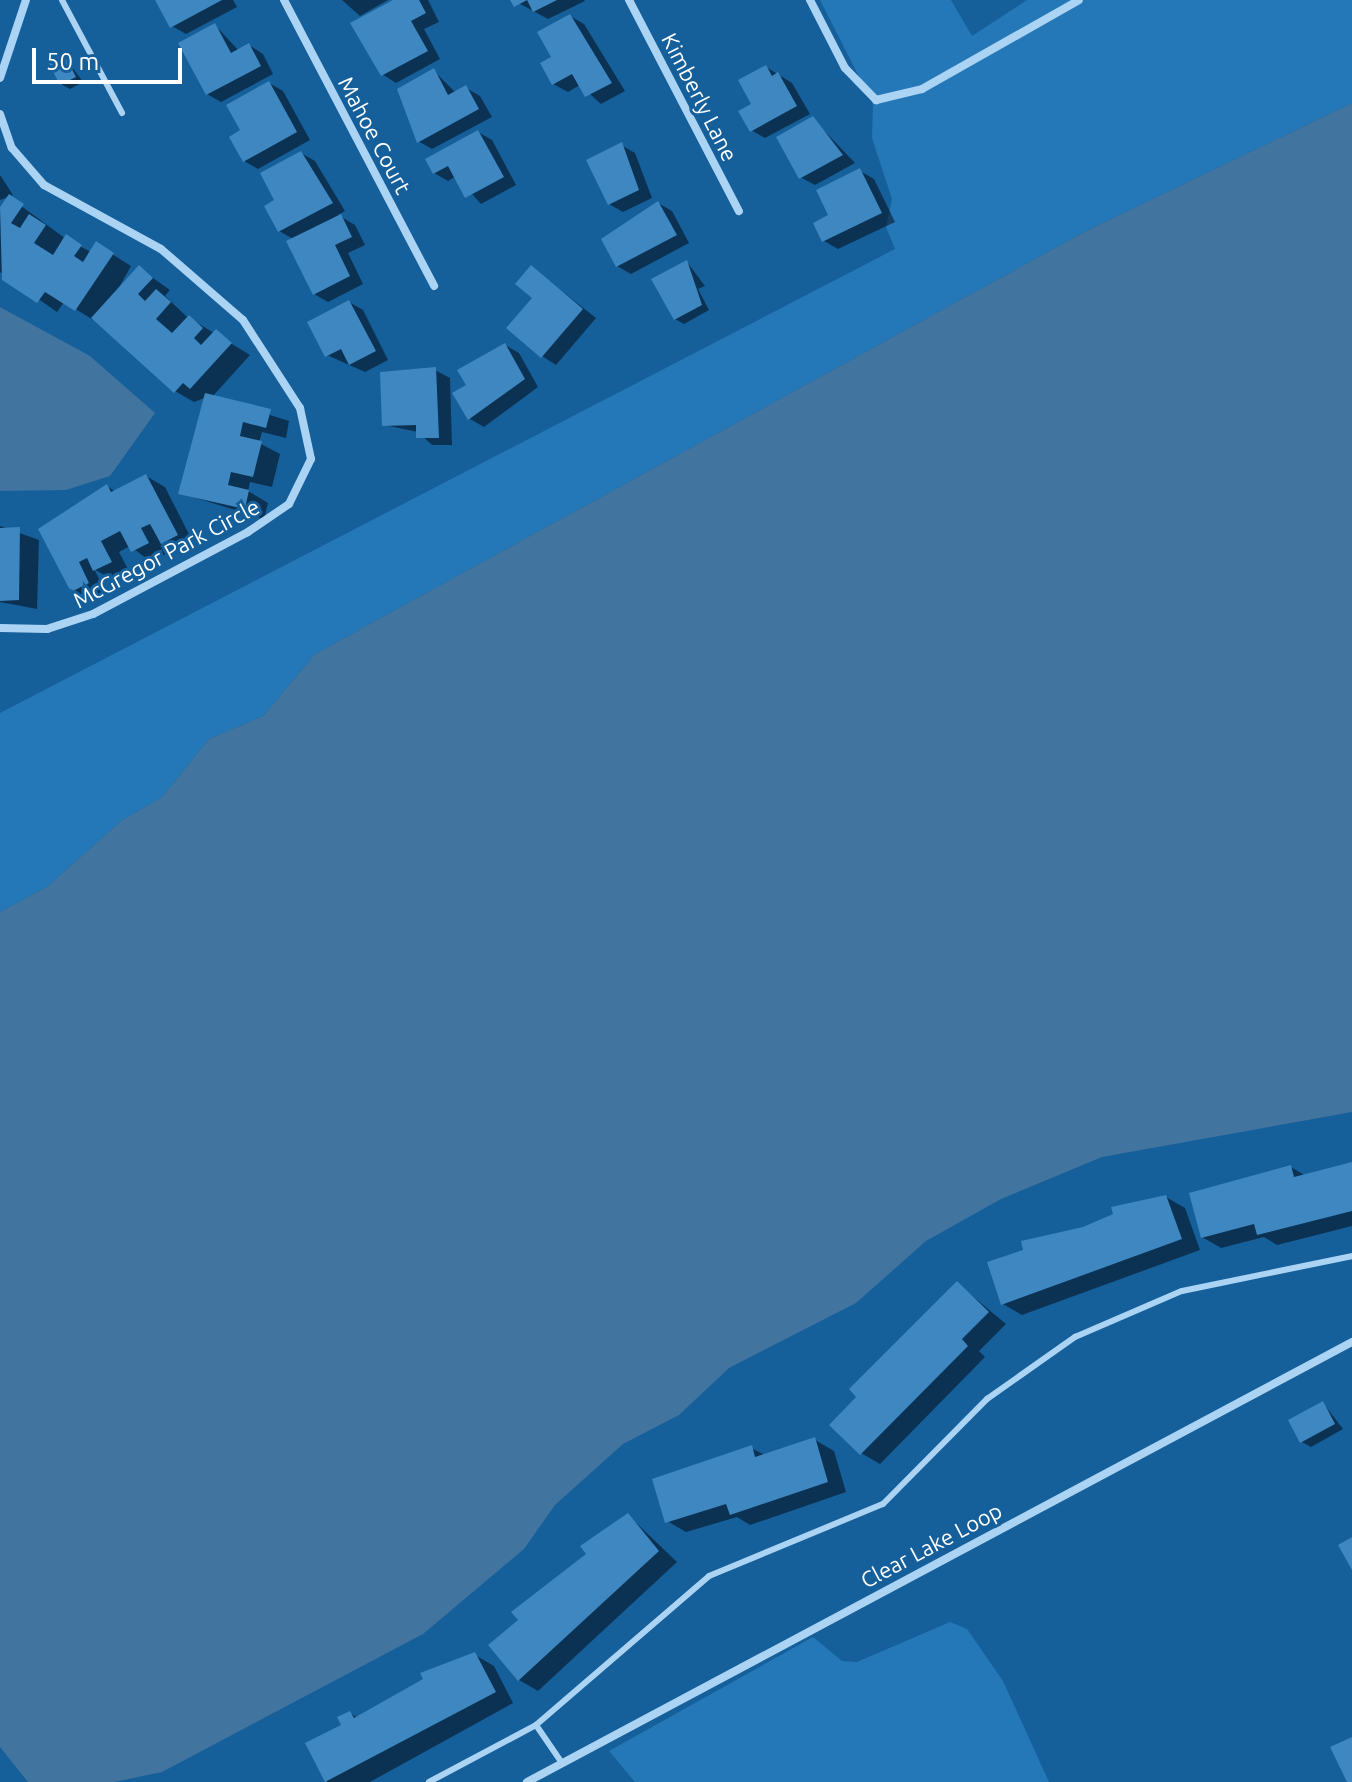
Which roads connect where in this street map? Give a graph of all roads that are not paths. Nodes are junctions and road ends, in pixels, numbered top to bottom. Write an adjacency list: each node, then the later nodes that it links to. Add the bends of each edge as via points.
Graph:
1 (26, 0): 7 (street)
2 (62, 0): 8 (lane)
3 (284, 0): 11 (street, Mahoe Court)
4 (629, 0): 10 (street, Kimberly Lane)
5 (810, 0): 6 (street, via 845,68 876,100 900,100)
6 (1079, 0)
7 (0, 78)
8 (122, 113)
9 (0, 114): 12 (street, McGregor Park Circle, via 12,148 44,185 170,256 243,320 300,408 311,459 289,504 248,532 93,614 47,629)
10 (739, 211)
11 (434, 286)
12 (0, 628)
13 (1352, 1256): 15 (lane, via 1182,1291 1075,1337 987,1399 883,1504 709,1576)
14 (1352, 1342): 16 (street, Clear Lake Loop)
15 (536, 1725): 16 (lane); 17 (lane)
16 (562, 1763): 18 (street, Clear Lake Loop)
17 (429, 1782)
18 (527, 1782)

